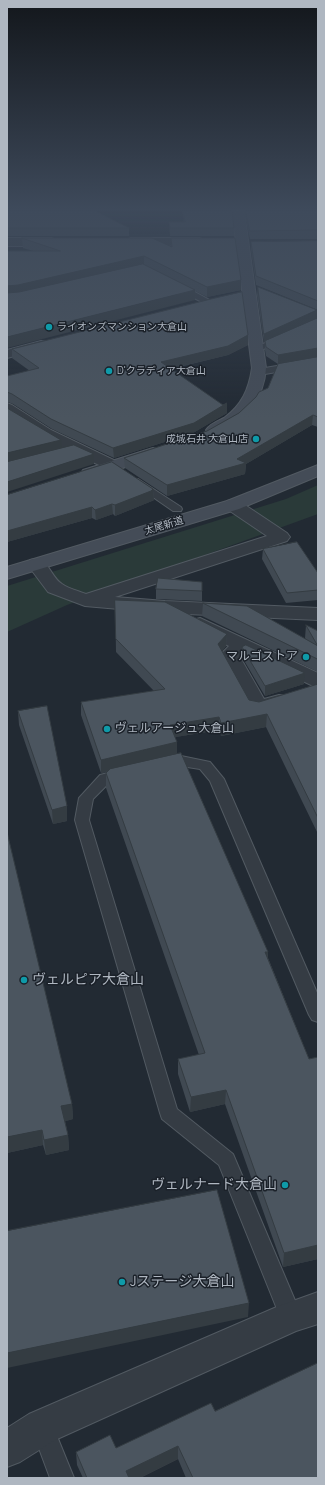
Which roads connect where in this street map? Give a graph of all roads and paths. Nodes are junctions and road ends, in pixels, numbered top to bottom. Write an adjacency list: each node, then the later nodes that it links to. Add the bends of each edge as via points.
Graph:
1 (246, 280): 8 (street)
2 (170, 282): 4 (lane)
3 (223, 300): 4 (street)
4 (209, 302): 5 (street)
5 (186, 308)
6 (318, 322): 8 (lane)
7 (52, 342): 9 (street)
8 (256, 349): 11 (street)
9 (7, 354)
10 (318, 362): 11 (lane)
11 (259, 372): 13 (street, via 259,382 253,398 242,411 225,424)
12 (7, 408): 15 (street, via 71,452)
13 (200, 437)
14 (165, 449): 15 (street)
15 (114, 466): 17 (street); 19 (lane)
16 (318, 470): 18 (street, 太尾新道)
17 (79, 477)
18 (233, 505): 20 (street, 太尾新道); 22 (street, via 281,537)
19 (177, 509)
20 (36, 564): 21 (street, 太尾新道); 22 (street, via 55,588)
21 (7, 573)
22 (85, 600): 23 (street)
23 (165, 607): 24 (street); 25 (street)
24 (318, 614)
25 (243, 645): 26 (street); 26 (street, via 229,656 258,707)
26 (309, 690)
27 (318, 1015): 28 (lane, via 217,780 205,765 181,761 105,778 86,798 82,820 169,1113 226,1160)
28 (305, 1313): 29 (street)
29 (42, 1427): 30 (street); 31 (lane)
30 (7, 1449)
31 (62, 1478)

